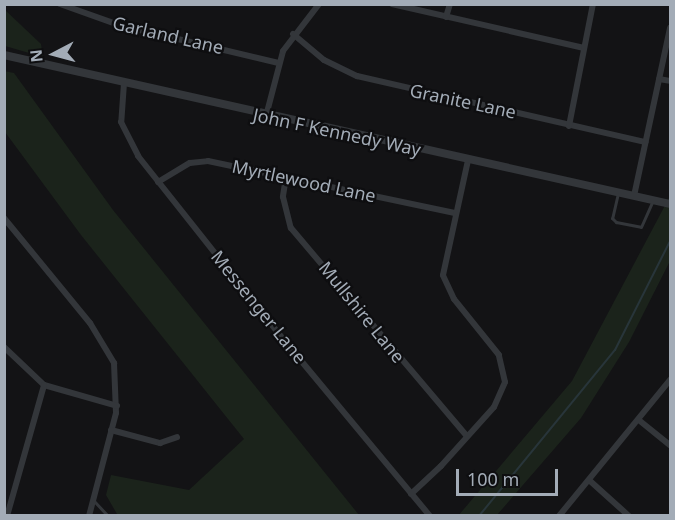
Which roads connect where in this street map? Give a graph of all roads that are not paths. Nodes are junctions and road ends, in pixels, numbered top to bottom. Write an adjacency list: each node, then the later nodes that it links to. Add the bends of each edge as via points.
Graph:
1 (60, 4): 11 (street, Garland Lane, via 98,19)
2 (392, 4): 6 (street)
3 (450, 4): 6 (street)
4 (594, 4): 9 (street)
5 (315, 6): 8 (street)
6 (446, 17): 9 (street)
7 (670, 28): 12 (street)
8 (293, 34): 11 (street); 16 (street, Granite Lane, via 324,60 357,76)
9 (584, 48): 16 (street)
10 (4, 55): 14 (street, John F Kennedy Way)
11 (278, 63): 15 (street)
12 (659, 79): 13 (street); 17 (street)
13 (670, 81)
14 (124, 83): 15 (street, John F Kennedy Way); 20 (street, Messenger Lane, via 120,114 123,130)
15 (266, 116): 18 (street, John F Kennedy Way)
16 (569, 126): 17 (street, Granite Lane)
17 (646, 142): 22 (street)
18 (468, 160): 21 (street, John F Kennedy Way); 25 (street)
19 (286, 177): 20 (street, Myrtlewood Lane, via 198,161 174,170); 25 (street, Myrtlewood Lane); 33 (street, Mullshire Lane, via 284,204 291,228)
20 (158, 182): 37 (street, Messenger Lane)
21 (618, 193): 22 (street, John F Kennedy Way); 23 (lane, via 612,218 616,222 643,226)
22 (634, 196): 23 (street, John F Kennedy Way)
23 (653, 200): 24 (street, John F Kennedy Way)
24 (670, 204)
25 (454, 213): 33 (street, via 443,266 445,283 499,355 505,373 499,399)
26 (4, 218): 30 (street, via 104,342 117,373)
27 (4, 346): 29 (street)
28 (670, 380): 31 (street)
29 (44, 385): 30 (street); 39 (street)
30 (117, 406): 32 (street)
31 (640, 421): 35 (street); 36 (street)
32 (111, 430): 34 (street, via 160,442); 38 (street)
33 (467, 436): 37 (street)
34 (177, 437)
35 (670, 445)
36 (590, 480): 43 (street); 44 (street)
37 (411, 494): 42 (street, Messenger Lane)
38 (94, 501): 40 (street); 41 (lane)
39 (7, 516)
40 (89, 516)
41 (108, 516)
42 (430, 516)
43 (559, 516)
44 (629, 516)

